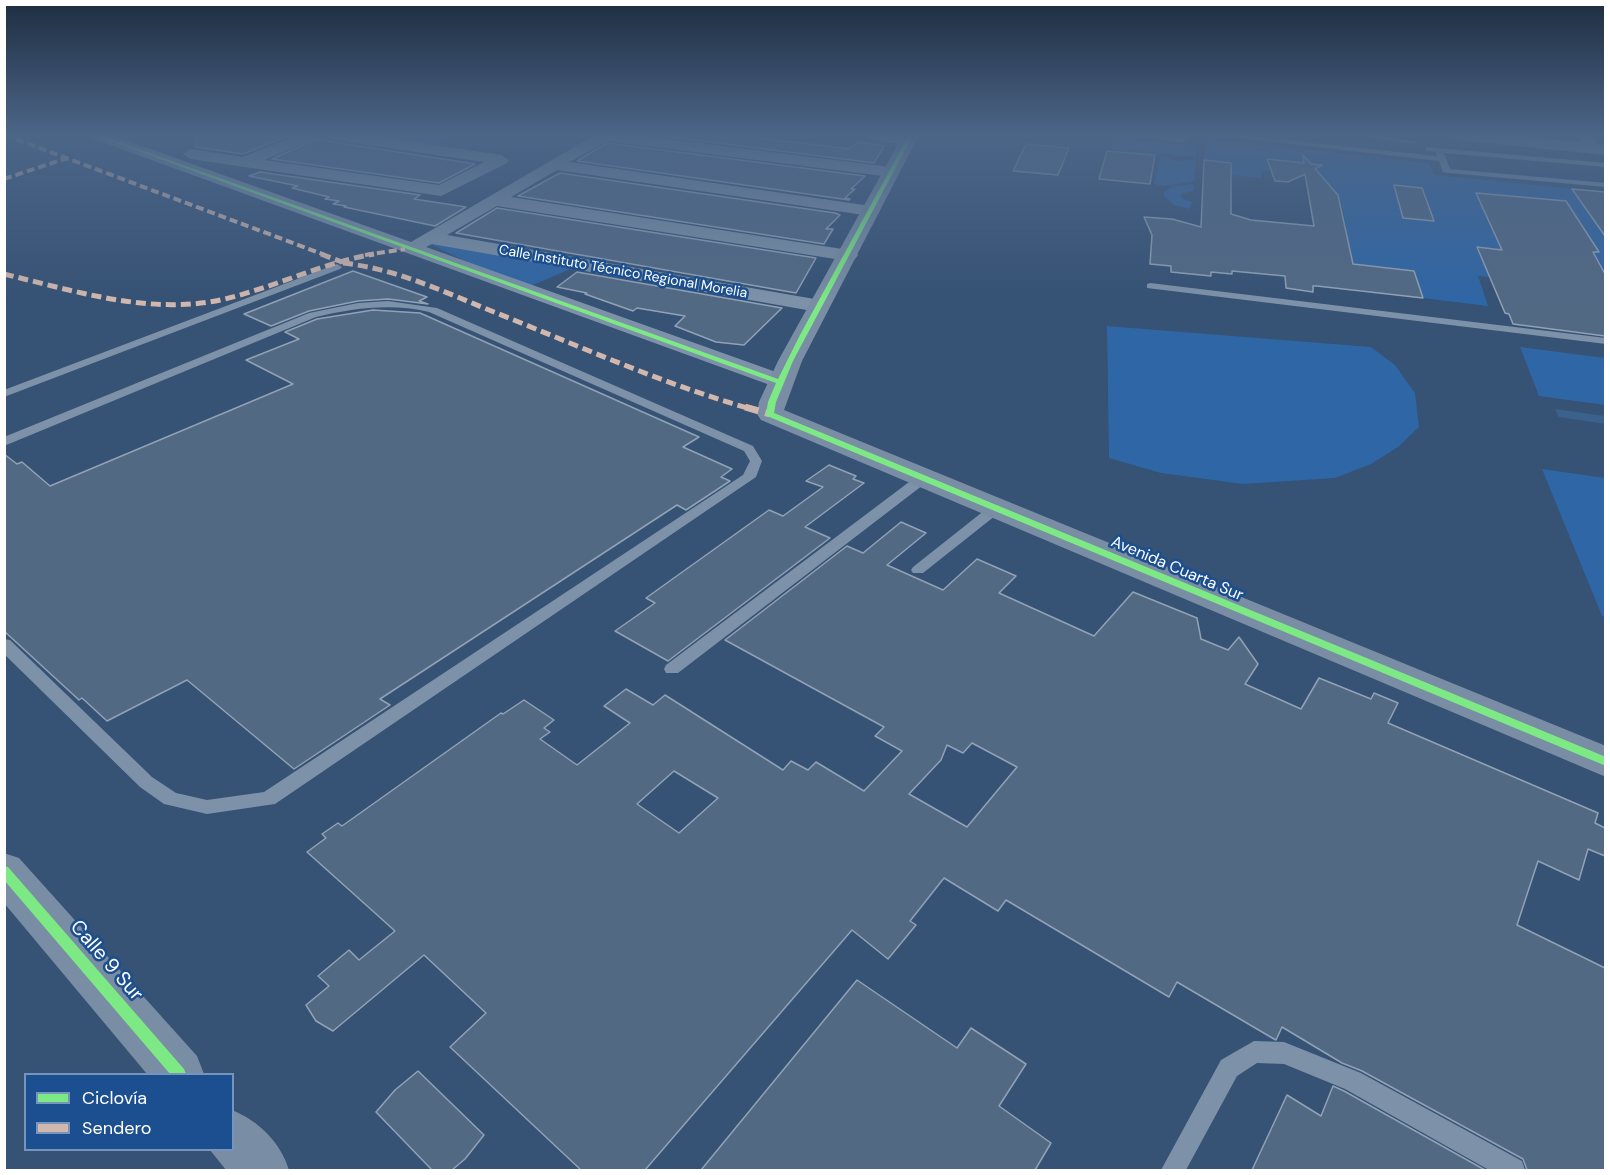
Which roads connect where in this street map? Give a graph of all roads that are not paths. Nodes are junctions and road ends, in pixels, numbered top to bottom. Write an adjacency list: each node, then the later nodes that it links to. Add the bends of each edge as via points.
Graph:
1 (246, 190): 8 (street)
2 (511, 190): 5 (street)
3 (725, 190): 6 (street)
4 (882, 190): 6 (street)
5 (494, 200): 7 (street); 9 (street)
6 (871, 211): 9 (street)
7 (429, 238): 8 (street); 12 (street, Calle Instituto Técnico Regional Morelia)
8 (410, 249): 14 (street)
9 (848, 255): 12 (street)
10 (337, 267): 15 (lane)
11 (1150, 286): 13 (lane)
12 (818, 306): 14 (street)
13 (1605, 341)
14 (781, 382): 17 (street, Avenida Cuarta Sur, via 770,414)
15 (4, 394)
16 (4, 442): 20 (lane, via 313,315 348,306 392,303 433,310 749,449 756,461 748,477 268,799 207,807 171,799 146,782)
17 (922, 479): 18 (street, Avenida Cuarta Sur); 21 (lane)
18 (995, 509): 19 (lane); 22 (street, Avenida Cuarta Sur)
19 (918, 570)
20 (4, 644)
21 (672, 669)
22 (1605, 762)
23 (4, 871): 24 (street, Calle 9 Sur)
24 (178, 1073)
25 (234, 1139): 26 (street)
26 (262, 1170)
27 (1173, 1170): 28 (lane, via 1228,1068 1254,1052 1284,1053 1353,1081)
28 (1513, 1170)

